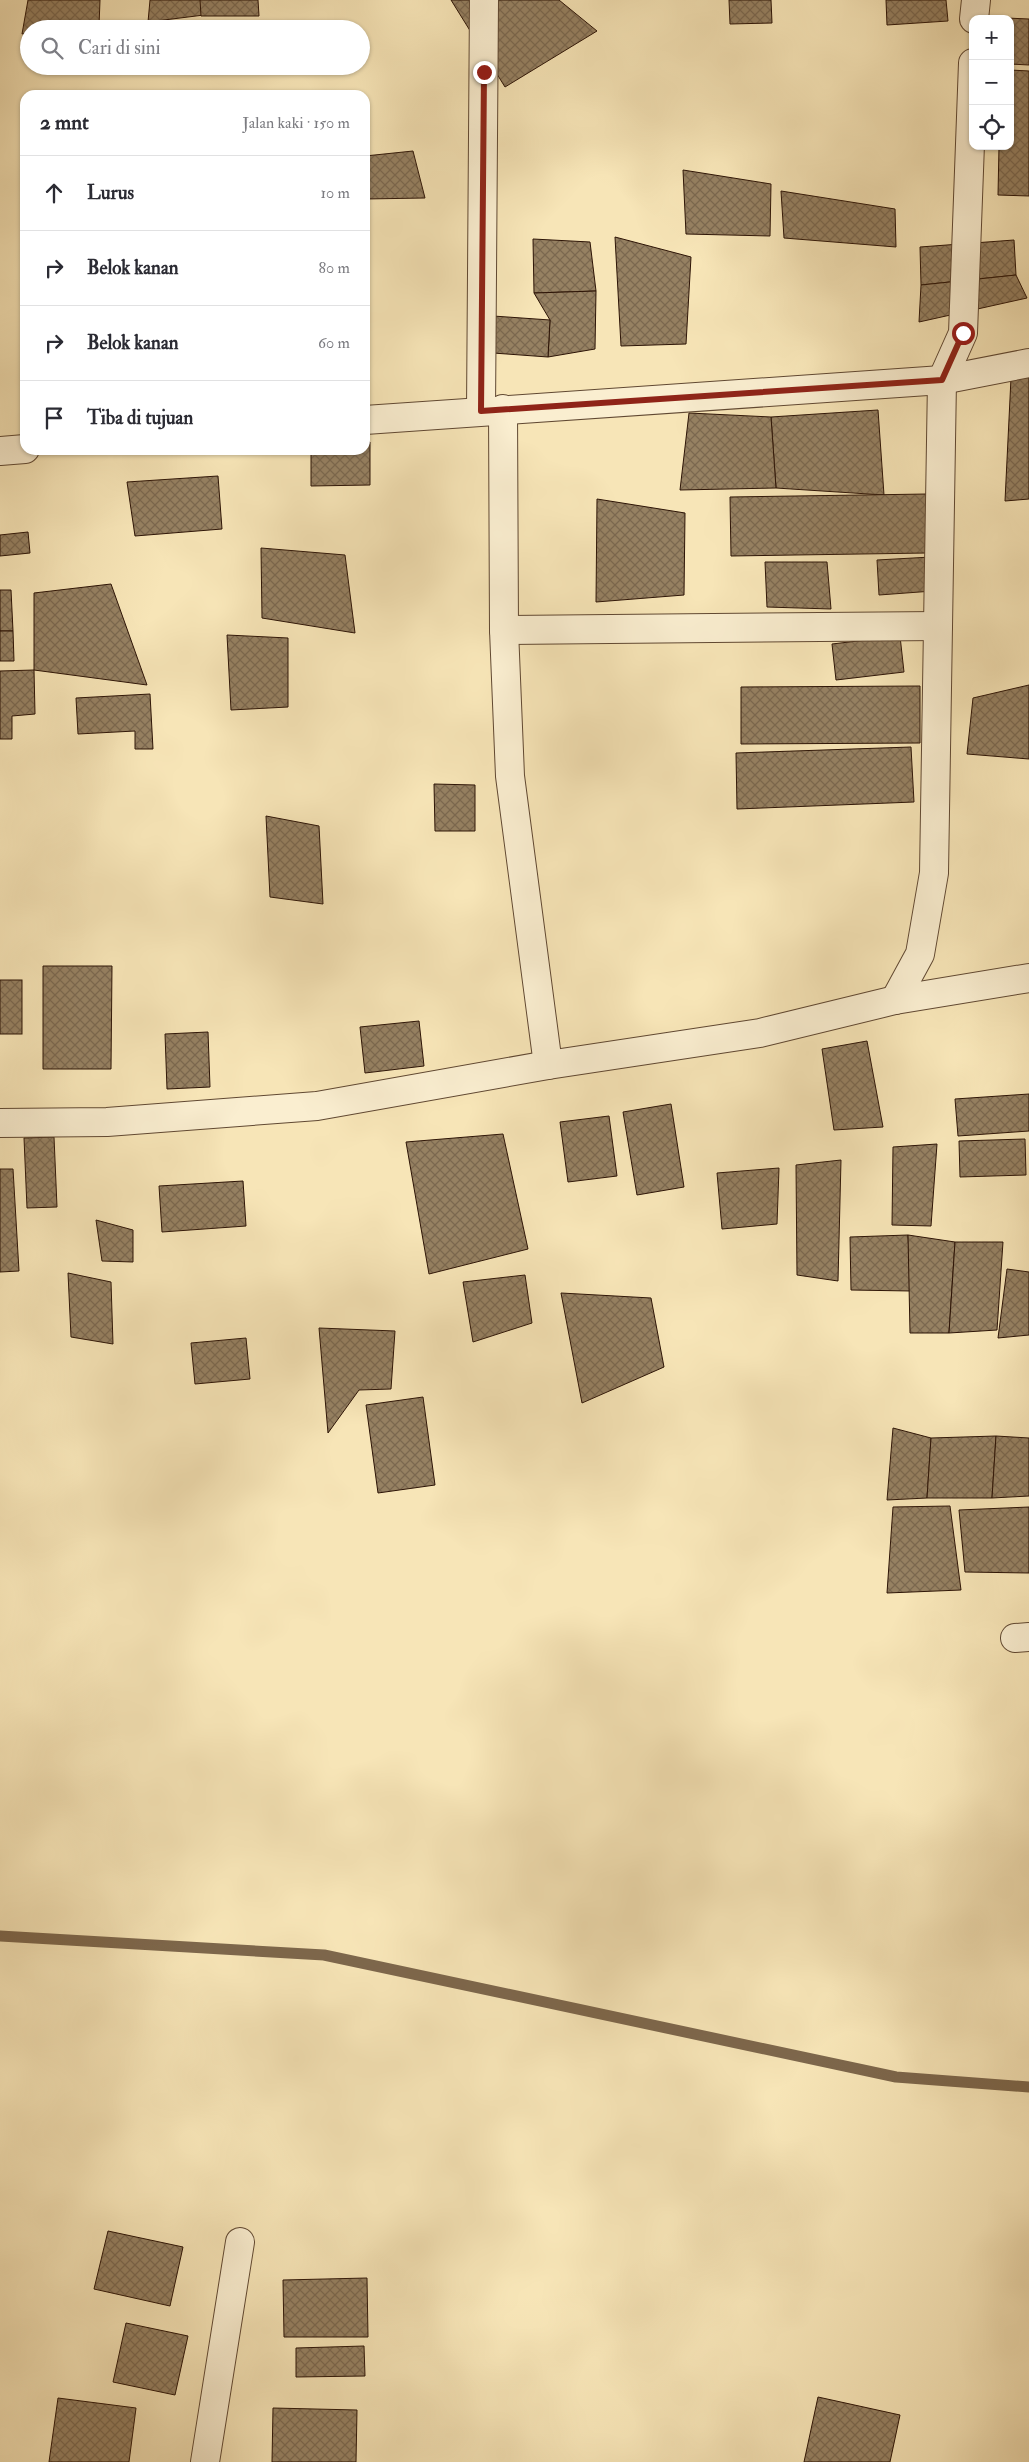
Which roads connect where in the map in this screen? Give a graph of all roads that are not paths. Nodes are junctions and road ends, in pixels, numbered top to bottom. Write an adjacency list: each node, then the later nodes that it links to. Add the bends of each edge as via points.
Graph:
1 (484, 0): 7 (street)
2 (976, 0): 3 (street)
3 (974, 15)
4 (971, 105): 6 (street, via 963,333)
5 (1029, 363): 6 (street)
6 (942, 380): 7 (street); 11 (street)
7 (492, 410): 8 (street); 12 (street)
8 (370, 420)
9 (20, 449): 10 (street)
10 (0, 451)
11 (938, 626): 12 (street); 14 (street, via 934,873 920,954)
12 (504, 630): 15 (street, via 510,776)
13 (1029, 978): 14 (street)
14 (895, 1000): 15 (street, via 760,1033)
15 (548, 1065): 16 (street, via 317,1106 107,1122)
16 (0, 1124)
17 (240, 2242): 18 (street)
18 (205, 2462)

